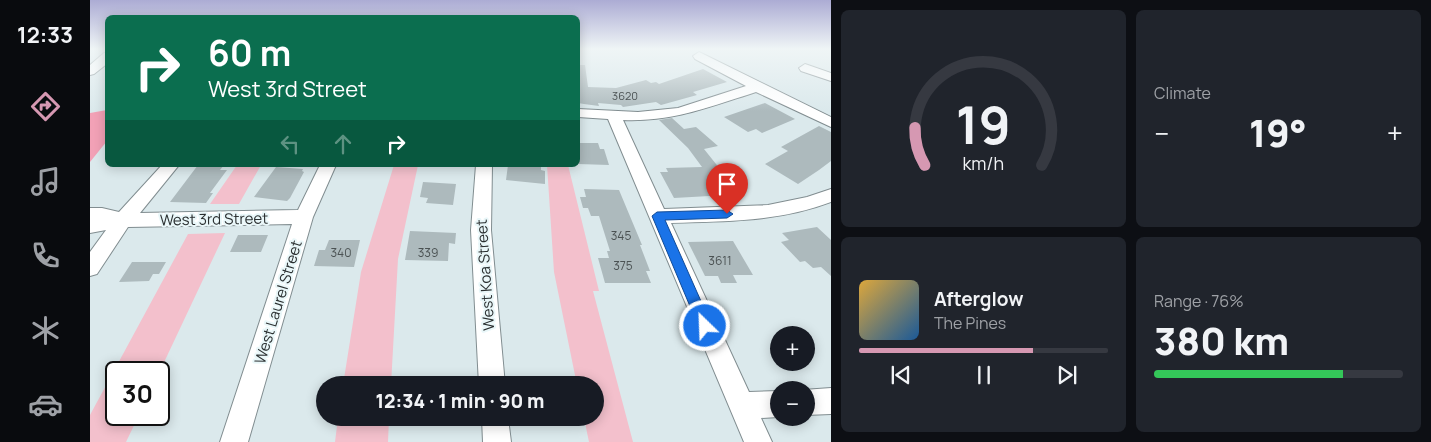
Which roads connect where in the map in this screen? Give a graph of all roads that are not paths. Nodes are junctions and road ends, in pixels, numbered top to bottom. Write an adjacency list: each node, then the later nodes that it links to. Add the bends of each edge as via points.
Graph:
1 (724, 70): 4 (street)
2 (810, 70): 3 (street)
3 (831, 77)
4 (756, 87): 6 (street, via 680,112); 7 (street)
5 (580, 113): 6 (street)
6 (614, 116): 13 (street)
7 (831, 123)
8 (169, 167): 15 (street)
9 (327, 167): 14 (street, West Laurel Street)
10 (484, 167): 18 (street, West Koa Street, via 481,230)
11 (831, 195): 13 (street, via 781,210)
12 (90, 215): 15 (street, West 3rd Street)
13 (657, 216): 22 (street)
14 (304, 218): 15 (street, West 3rd Street); 24 (street, West Laurel Street)
15 (123, 220): 16 (street, West 3rd Street); 17 (street)
16 (90, 226)
17 (90, 268)
18 (491, 376)
19 (831, 401): 20 (street)
20 (815, 402)
21 (770, 404): 22 (street)
22 (741, 405): 26 (street)
23 (496, 426): 25 (street)
24 (234, 442)
25 (497, 442)
26 (758, 442)

